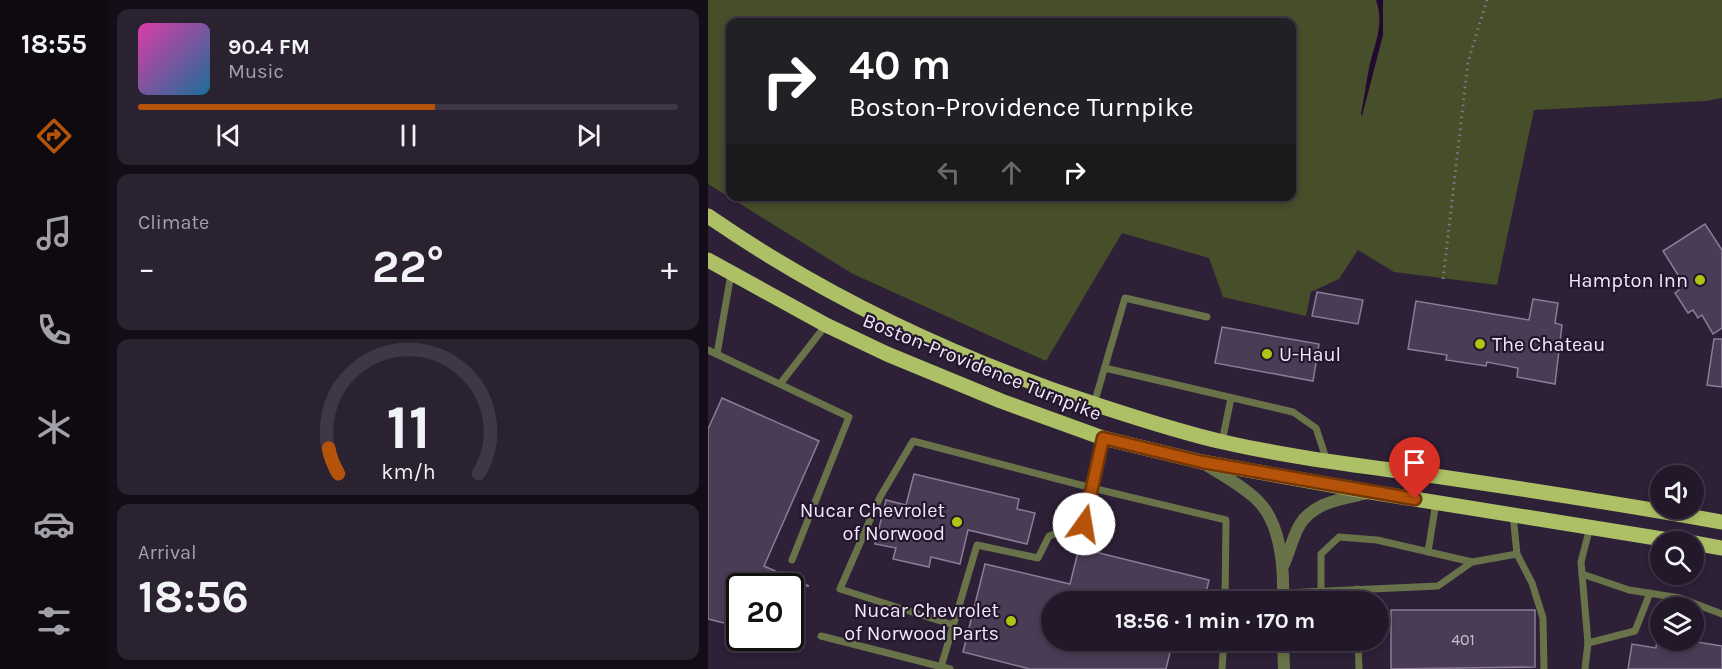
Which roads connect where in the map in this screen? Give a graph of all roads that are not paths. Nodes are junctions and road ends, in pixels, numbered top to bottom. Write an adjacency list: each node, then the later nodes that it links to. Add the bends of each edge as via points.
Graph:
1 (708, 216): 11 (main road, Boston-Providence Turnpike, via 810,281 874,315 991,368)
2 (708, 260): 3 (main road, Boston-Providence Turnpike)
3 (731, 273): 5 (main road, Boston-Providence Turnpike); 7 (lane)
4 (1207, 317): 8 (lane, via 1125,298)
5 (826, 325): 9 (lane); 12 (main road, Boston-Providence Turnpike, via 1001,401)
6 (708, 350): 7 (lane)
7 (717, 354): 9 (lane)
8 (1105, 368): 10 (lane); 11 (lane)
9 (780, 384): 27 (lane, via 849,417)
10 (1231, 398): 13 (lane); 14 (lane, via 1293,412 1316,428)
11 (1094, 404): 13 (main road, Boston-Providence Turnpike)
12 (1103, 438): 15 (main road, Boston-Providence Turnpike); 16 (lane)
13 (1222, 442): 14 (main road, Boston-Providence Turnpike)
14 (1327, 461): 20 (main road, Boston-Providence Turnpike)
15 (1202, 462): 17 (main road, Boston-Providence Turnpike); 29 (street, via 1260,503)
16 (1092, 488): 32 (lane, via 1226,520); 37 (lane, via 1084,524 1049,536 1038,558 977,545); 37 (lane, via 913,441 880,497 840,589)
17 (1371, 492): 18 (main road, Boston-Providence Turnpike); 29 (street, via 1320,505 1309,514 1298,527)
18 (1436, 502): 19 (main road, Boston-Providence Turnpike); 25 (lane)
19 (1513, 515): 21 (main road, Boston-Providence Turnpike); 26 (lane)
20 (1722, 522)
21 (1590, 527): 22 (main road, Boston-Providence Turnpike); 30 (lane)
22 (1650, 537)
23 (1704, 545): 24 (main road)
24 (1722, 548)
25 (1428, 552): 28 (lane); 34 (lane, via 1377,540 1339,537 1321,554)
26 (1517, 554): 28 (lane); 48 (lane, via 1543,618)
27 (792, 560)
28 (1473, 562): 31 (lane, via 1438,586)
29 (1284, 566): 33 (street)
30 (1582, 574): 35 (lane); 39 (lane)
31 (1357, 589): 34 (lane)
32 (1225, 591)
33 (1283, 591)
34 (1322, 591)
35 (1650, 593): 36 (lane, via 1680,598); 39 (lane, via 1635,631)
36 (1722, 614)
37 (953, 625): 43 (lane)
38 (821, 636): 43 (lane)
39 (1588, 643): 49 (lane)
40 (1223, 651): 45 (lane)
41 (1284, 651): 46 (street)
42 (1358, 651): 47 (lane)
43 (941, 667): 44 (lane)
44 (950, 669)
45 (1222, 669)
46 (1284, 669)
47 (1359, 669)
48 (1544, 669)
49 (1585, 669)

